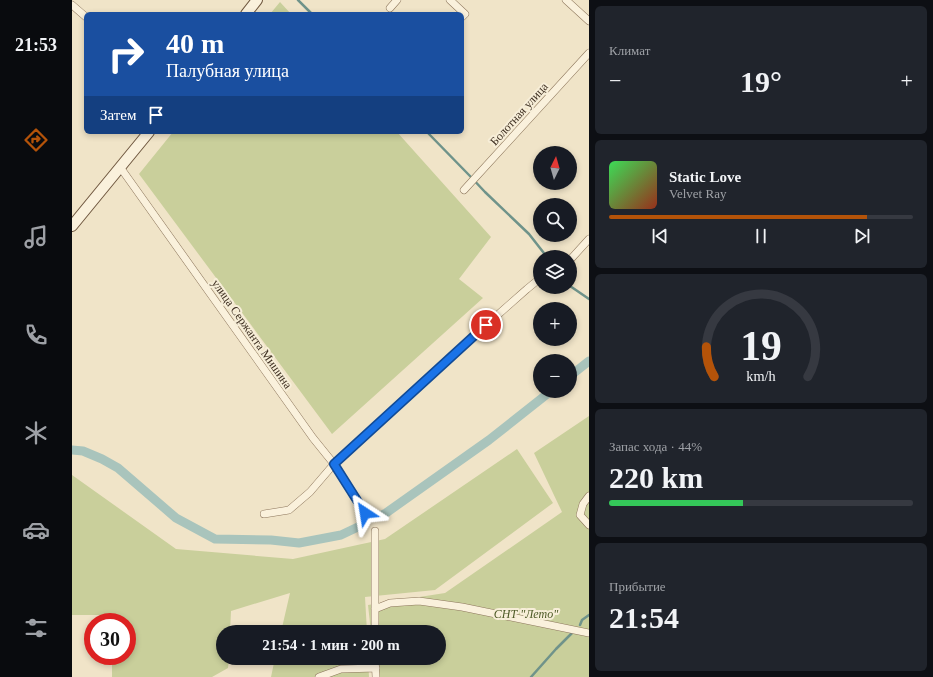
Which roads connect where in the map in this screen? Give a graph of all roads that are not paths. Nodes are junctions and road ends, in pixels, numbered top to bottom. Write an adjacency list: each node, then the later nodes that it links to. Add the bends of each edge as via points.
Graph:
1 (257, 0): 7 (street)
2 (397, 0): 6 (street)
3 (450, 0): 8 (street)
4 (566, 0): 10 (street)
5 (72, 5): 9 (street)
6 (390, 8)
7 (248, 12)
8 (463, 12)
9 (84, 15)
10 (589, 21)
11 (589, 53): 14 (street, Болотная улица)
12 (147, 134): 13 (street)
13 (120, 167): 15 (street); 19 (street, улица Сержанта Мишина)
14 (464, 190)
15 (72, 226)
16 (589, 239): 17 (street)
17 (577, 252)
18 (533, 284): 19 (street)
19 (334, 464): 21 (street, улица Сержанта Мишина); 22 (street, via 310,492 290,510)
20 (589, 496): 23 (street, via 580,515)
21 (365, 513)
22 (264, 514)
23 (589, 525)
24 (375, 531): 25 (street)
25 (375, 609): 26 (street); 27 (street, via 390,603 419,601 462,607)
26 (375, 625)
27 (589, 633)
28 (376, 668): 29 (street, via 341,669); 30 (street)
29 (319, 677)
30 (376, 677)

